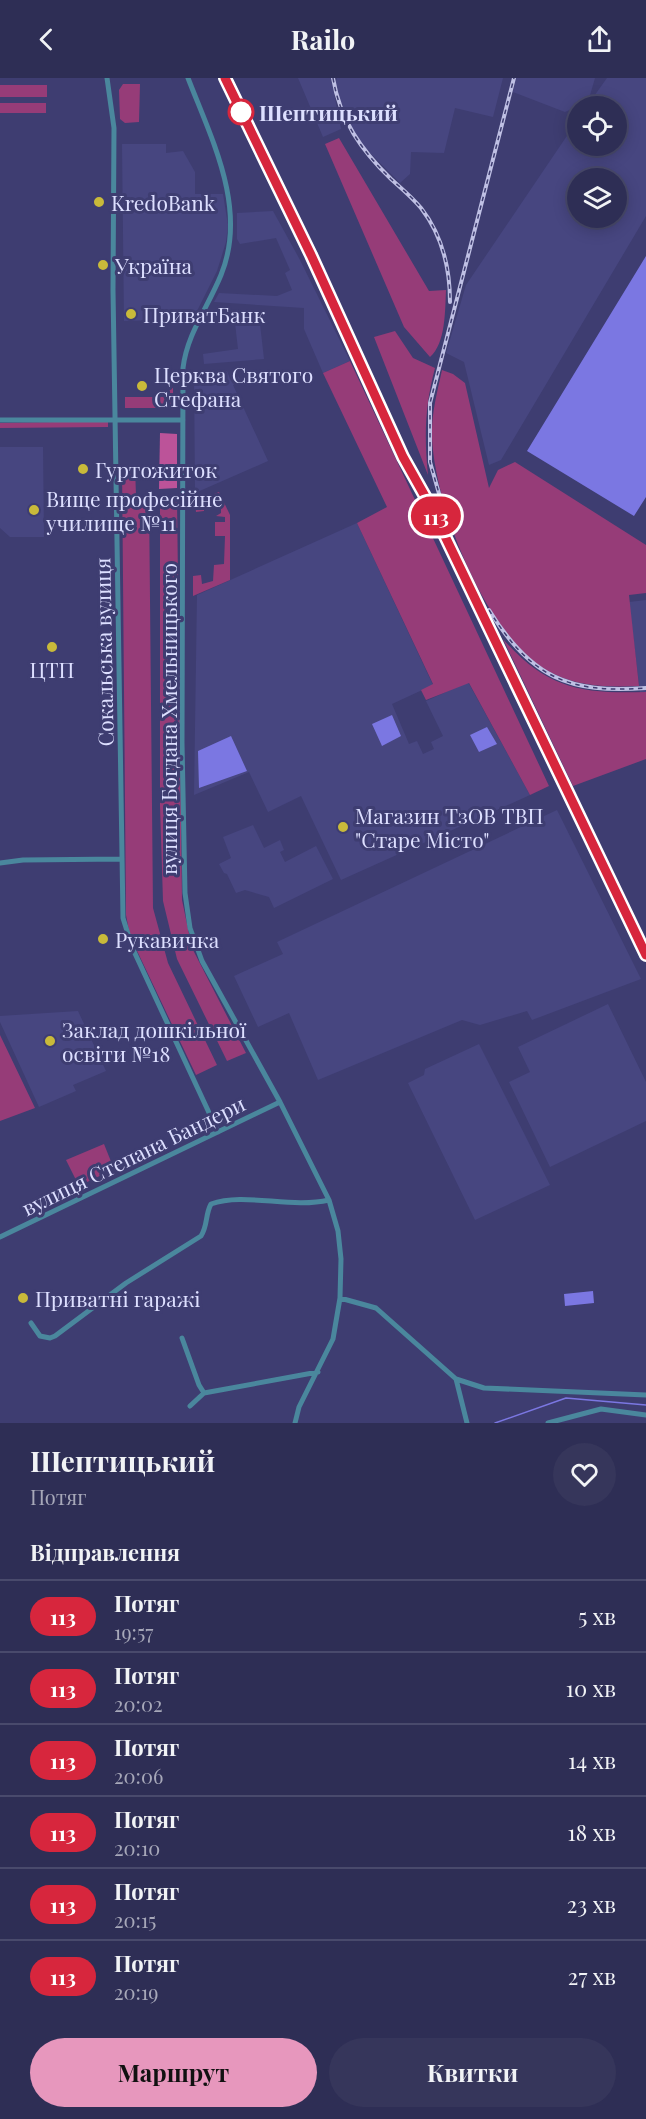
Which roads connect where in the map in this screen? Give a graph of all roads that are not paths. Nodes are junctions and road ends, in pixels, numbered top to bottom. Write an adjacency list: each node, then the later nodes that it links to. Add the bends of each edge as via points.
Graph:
1 (106, 78): 3 (street, Сокальська вулиця, via 114,128)
2 (188, 78): 5 (street, вулиця Богдана Хмельницького, via 215,148 230,200 231,226 222,273 187,345)
3 (116, 419): 4 (street); 5 (street); 6 (street, Сокальська вулиця)
4 (0, 420)
5 (183, 420): 8 (street, вулиця Богдана Хмельницького, via 182,743 188,914 193,942 202,961)
6 (122, 859): 7 (street); 9 (street, Сокальська вулиця, via 126,933)
7 (0, 863)
8 (280, 1102): 9 (street, вулиця Степана Бандери); 10 (street, вулиця Богдана Хмельницького)
9 (218, 1132): 11 (street, вулиця Степана Бандери)
10 (329, 1200): 12 (street, вулиця Богдана Хмельницького, via 338,1231); 13 (street, via 294,1204 225,1199 211,1204 208,1225 201,1236 126,1283 55,1336 40,1336)
11 (0, 1237)
12 (340, 1298): 15 (street, вулиця Богдана Хмельницького, via 333,1339); 16 (street, via 376,1308)
13 (31, 1323)
14 (182, 1338): 17 (street)
15 (318, 1372): 17 (street); 21 (street, вулиця Богдана Хмельницького)
16 (456, 1379): 18 (street, via 484,1388); 22 (street)
17 (204, 1393): 19 (street)
18 (646, 1395)
19 (190, 1406)
20 (646, 1415): 23 (street, via 601,1409)
21 (295, 1423)
22 (466, 1423)
23 (548, 1423)

